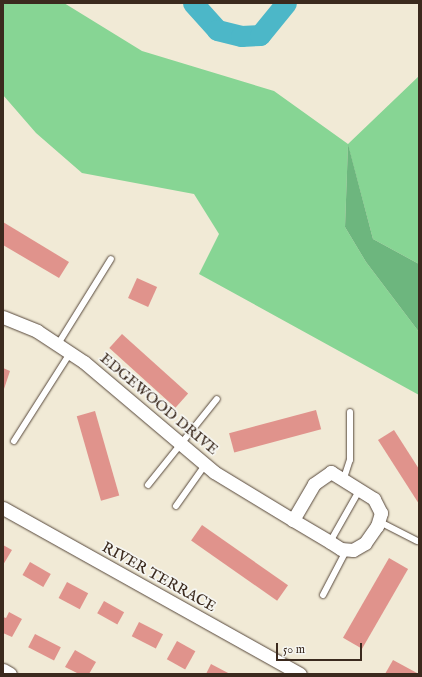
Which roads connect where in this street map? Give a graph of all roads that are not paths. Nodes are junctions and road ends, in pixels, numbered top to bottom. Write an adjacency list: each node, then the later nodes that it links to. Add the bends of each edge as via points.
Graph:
1 (111, 259): 3 (lane)
2 (3, 316): 3 (street, EDGEWOOD DRIVE)
3 (58, 344): 4 (street, EDGEWOOD DRIVE)
4 (70, 353): 7 (lane); 8 (street, EDGEWOOD DRIVE, via 84,362)
5 (217, 399): 8 (lane)
6 (350, 412): 10 (lane, via 350,460)
7 (14, 441)
8 (180, 445): 9 (street, EDGEWOOD DRIVE); 11 (lane)
9 (204, 464): 13 (lane); 15 (street, EDGEWOOD DRIVE)
10 (344, 478): 12 (street); 15 (street, via 327,472 314,484)
11 (148, 485)
12 (360, 489): 16 (street, via 377,502 381,513); 18 (lane)
13 (176, 506)
14 (3, 508): 23 (street, RIVER TERRACE)
15 (293, 520): 18 (street, EDGEWOOD DRIVE)
16 (378, 521): 17 (lane); 19 (street, via 365,543 356,549)
17 (417, 541)
18 (330, 542): 19 (street, EDGEWOOD DRIVE)
19 (347, 549): 20 (lane)
20 (323, 595)
21 (3, 670): 22 (street)
22 (10, 674)
23 (300, 674)

